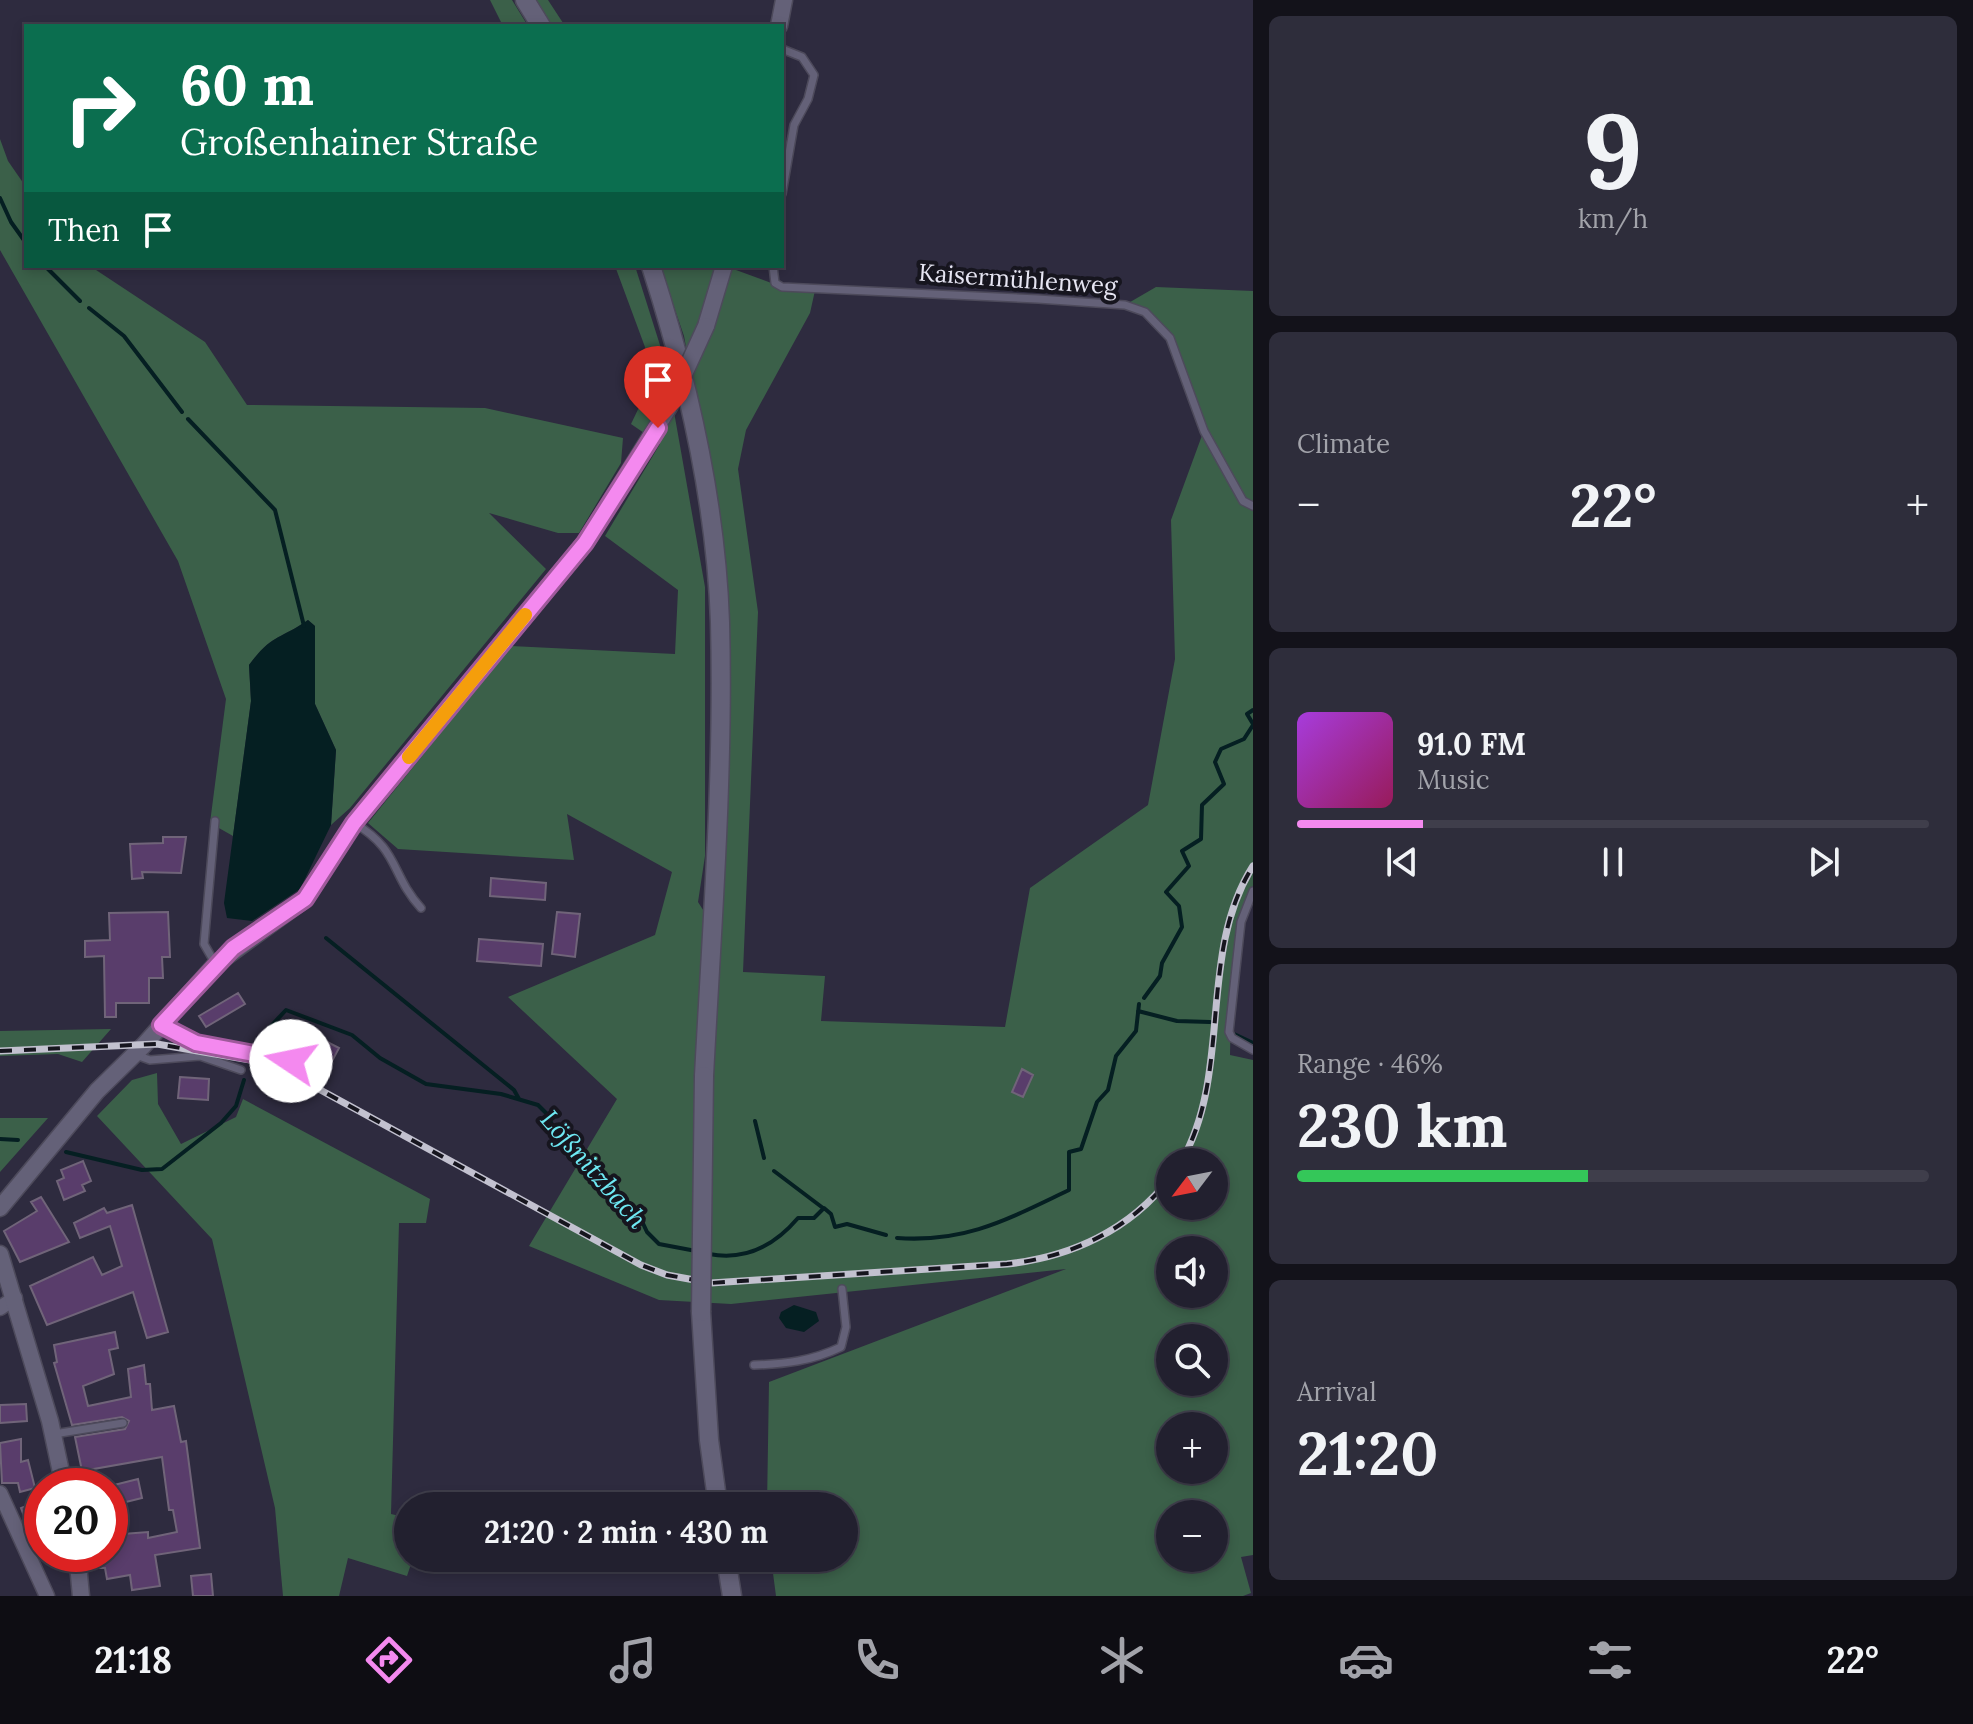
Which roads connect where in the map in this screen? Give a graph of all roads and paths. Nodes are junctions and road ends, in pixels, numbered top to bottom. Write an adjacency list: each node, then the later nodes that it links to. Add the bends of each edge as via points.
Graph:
1 (525, 0): 3 (main road)
2 (784, 0): 4 (street)
3 (540, 24)
4 (779, 24)
5 (784, 50): 6 (lane, via 802,57 814,75 794,125)
6 (784, 182)
7 (652, 268): 30 (main road, bridge, via 695,429 720,620 701,1312)
8 (723, 268): 12 (street, bridge, via 706,326 669,407 585,543)
9 (773, 268): 10 (lane, Kaisermühlenweg, via 775,283 782,287 1125,305 1145,312 1170,338 1204,431 1243,501)
10 (1253, 506)
11 (215, 821): 15 (lane, via 204,944)
12 (354, 823): 14 (lane, via 376,836 391,855 407,893); 15 (street, via 305,899)
13 (1253, 891): 17 (lane, via 1241,922 1229,1032)
14 (421, 908)
15 (216, 964): 16 (street)
16 (161, 1025): 18 (street); 19 (lane, via 196,1043)
17 (1253, 1050)
18 (135, 1054): 20 (lane, via 150,1060 200,1056); 21 (street, via 97,1091)
19 (291, 1061)
20 (241, 1070)
21 (0, 1208)
22 (0, 1254): 24 (street)
23 (842, 1289): 26 (lane, via 846,1327 841,1347 788,1364)
24 (15, 1298): 25 (street); 28 (street)
25 (0, 1308)
26 (754, 1365)
27 (123, 1423): 28 (lane)
28 (53, 1434): 29 (street)
29 (60, 1468)
30 (717, 1492)
31 (0, 1493): 32 (street)
32 (24, 1536)
33 (40, 1572): 36 (street)
34 (79, 1572): 37 (street)
35 (728, 1572): 38 (main road)
36 (47, 1596)
37 (81, 1596)
38 (732, 1596)

